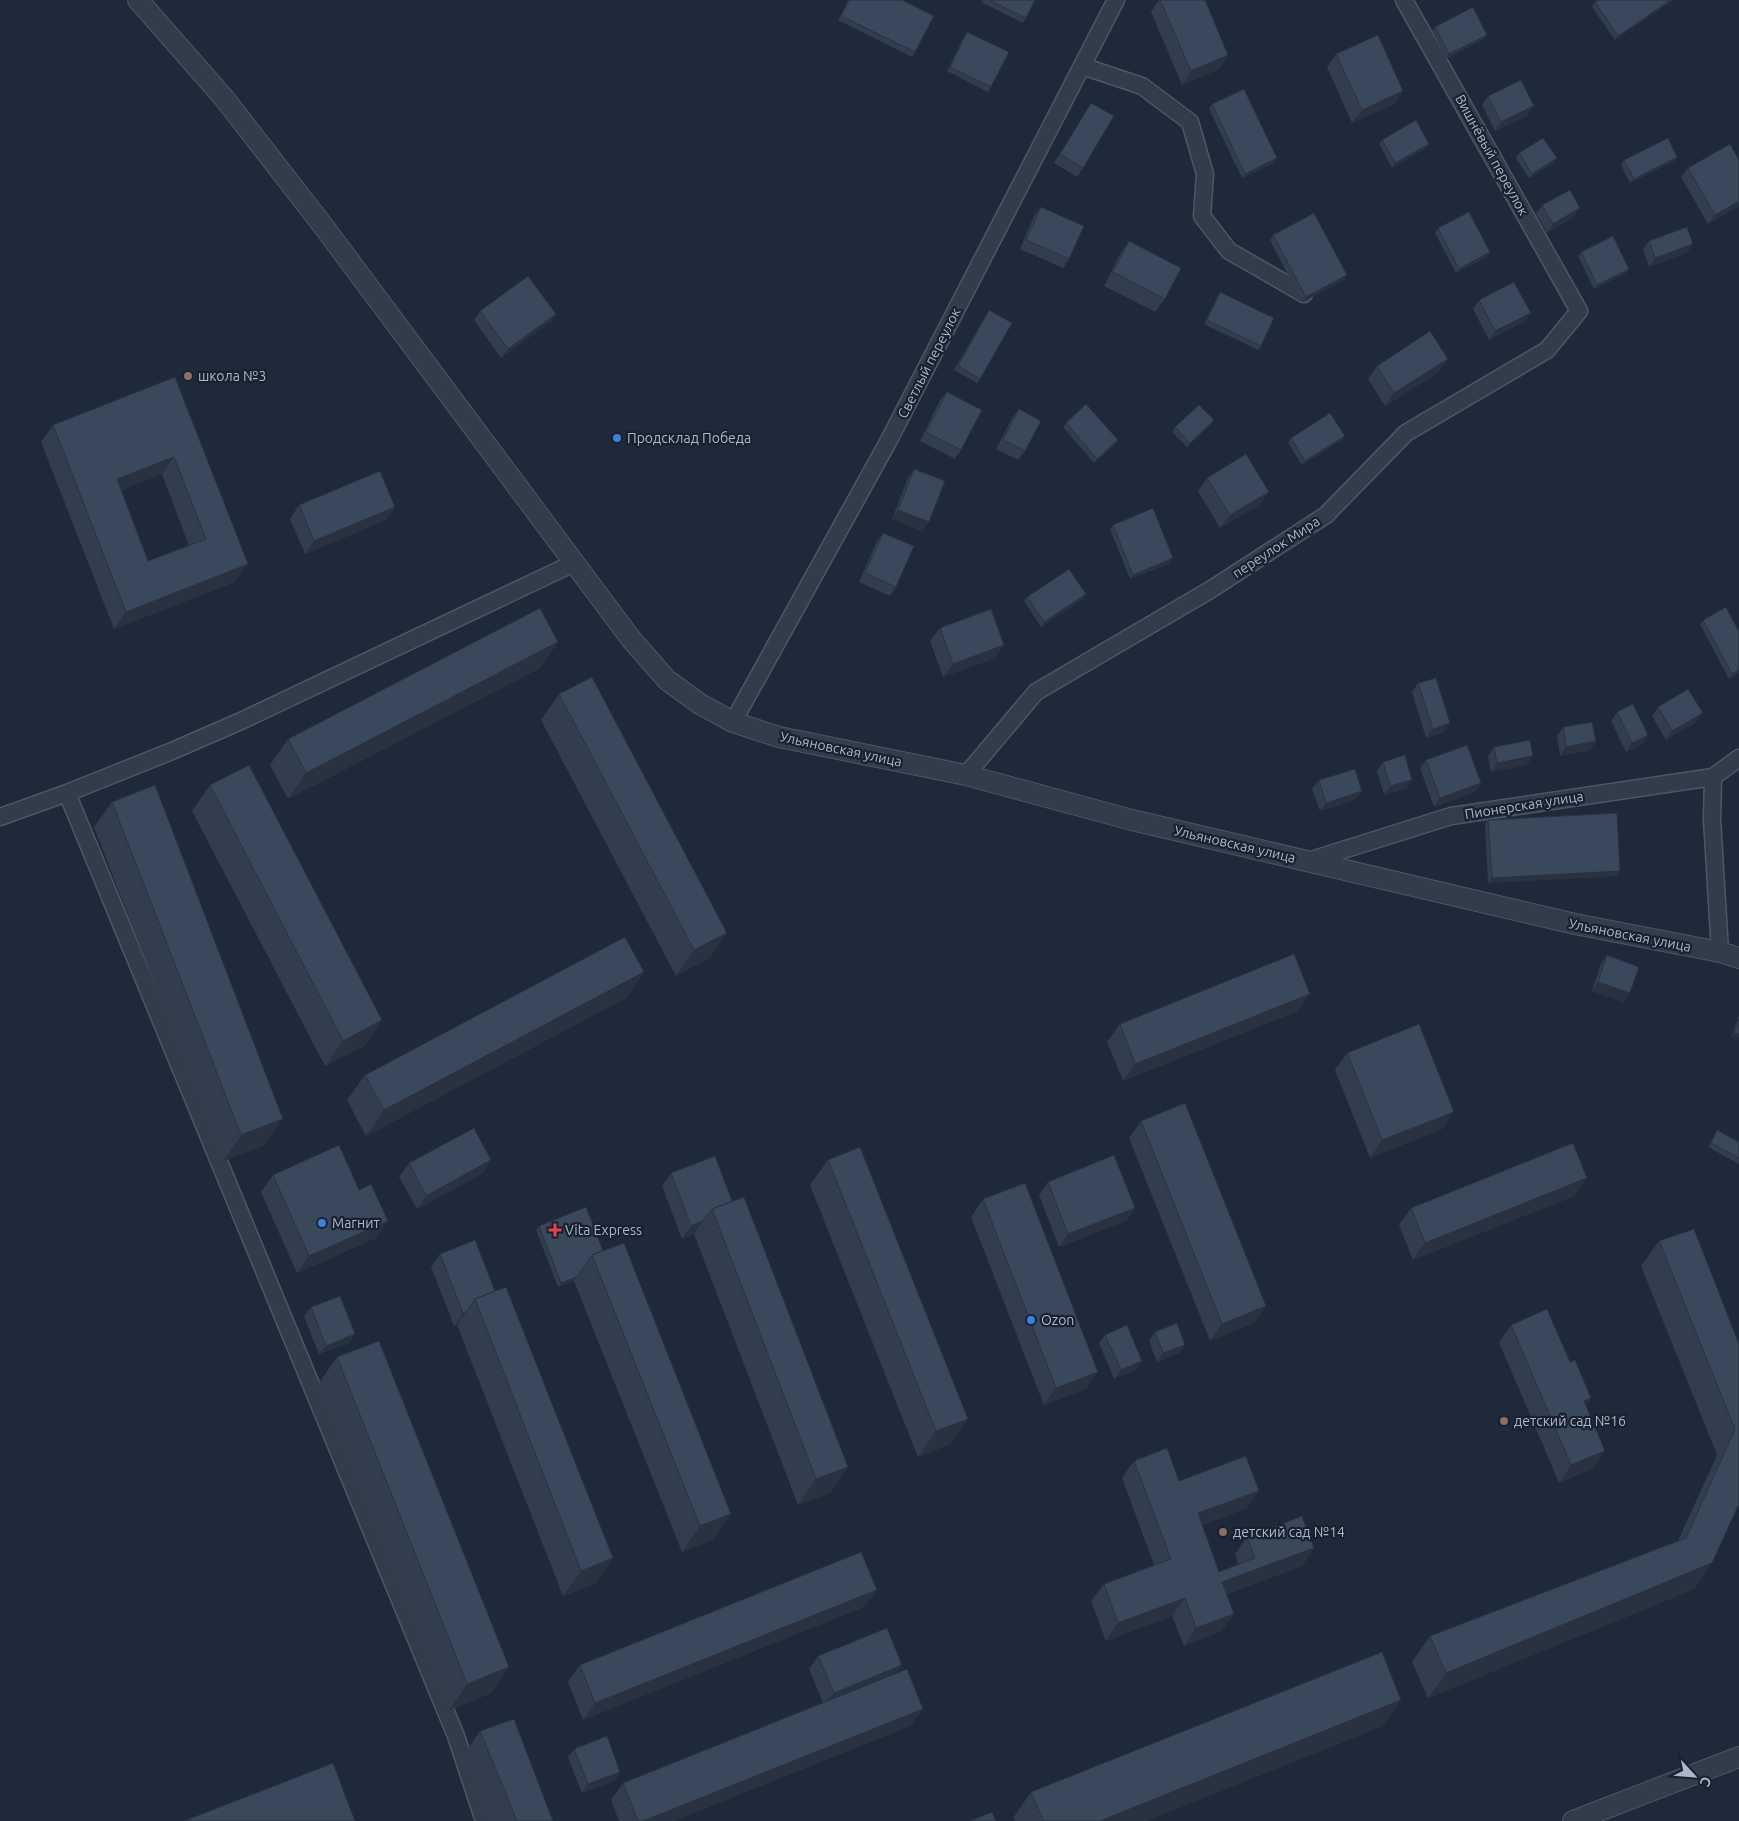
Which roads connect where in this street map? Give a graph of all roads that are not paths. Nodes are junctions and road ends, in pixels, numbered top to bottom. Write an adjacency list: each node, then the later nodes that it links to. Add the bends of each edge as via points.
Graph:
1 (138, 0): 7 (street, Ульяновская улица, via 224,98)
2 (1116, 0): 4 (street, Светлый переулок)
3 (1404, 0): 6 (street, Вишнёвый переулок)
4 (1082, 66): 5 (street, via 1142,86 1190,122 1205,174 1202,216 1229,251); 8 (street, Светлый переулок, via 888,442)
5 (1304, 294)
6 (1579, 311): 10 (street, переулок Мира, via 1547,350 1406,432 1326,515 1210,590 1036,692)
7 (574, 563): 8 (street, Ульяновская улица, via 631,639 667,680 700,704); 12 (street, via 240,721)
8 (733, 722): 10 (street, Ульяновская улица, via 779,737)
9 (1739, 758): 11 (street, Пионерская улица)
10 (966, 775): 14 (street, Ульяновская улица, via 1132,820)
11 (1713, 777): 14 (street, Пионерская улица, via 1451,816); 15 (street, via 1712,818)
12 (67, 793): 13 (street); 17 (street, via 456,1736)
13 (0, 817)
14 (1308, 861): 15 (street, Ульяновская улица, via 1575,924)
15 (1730, 955)
16 (1739, 1757): 18 (street)
17 (484, 1821)
18 (1573, 1821)

